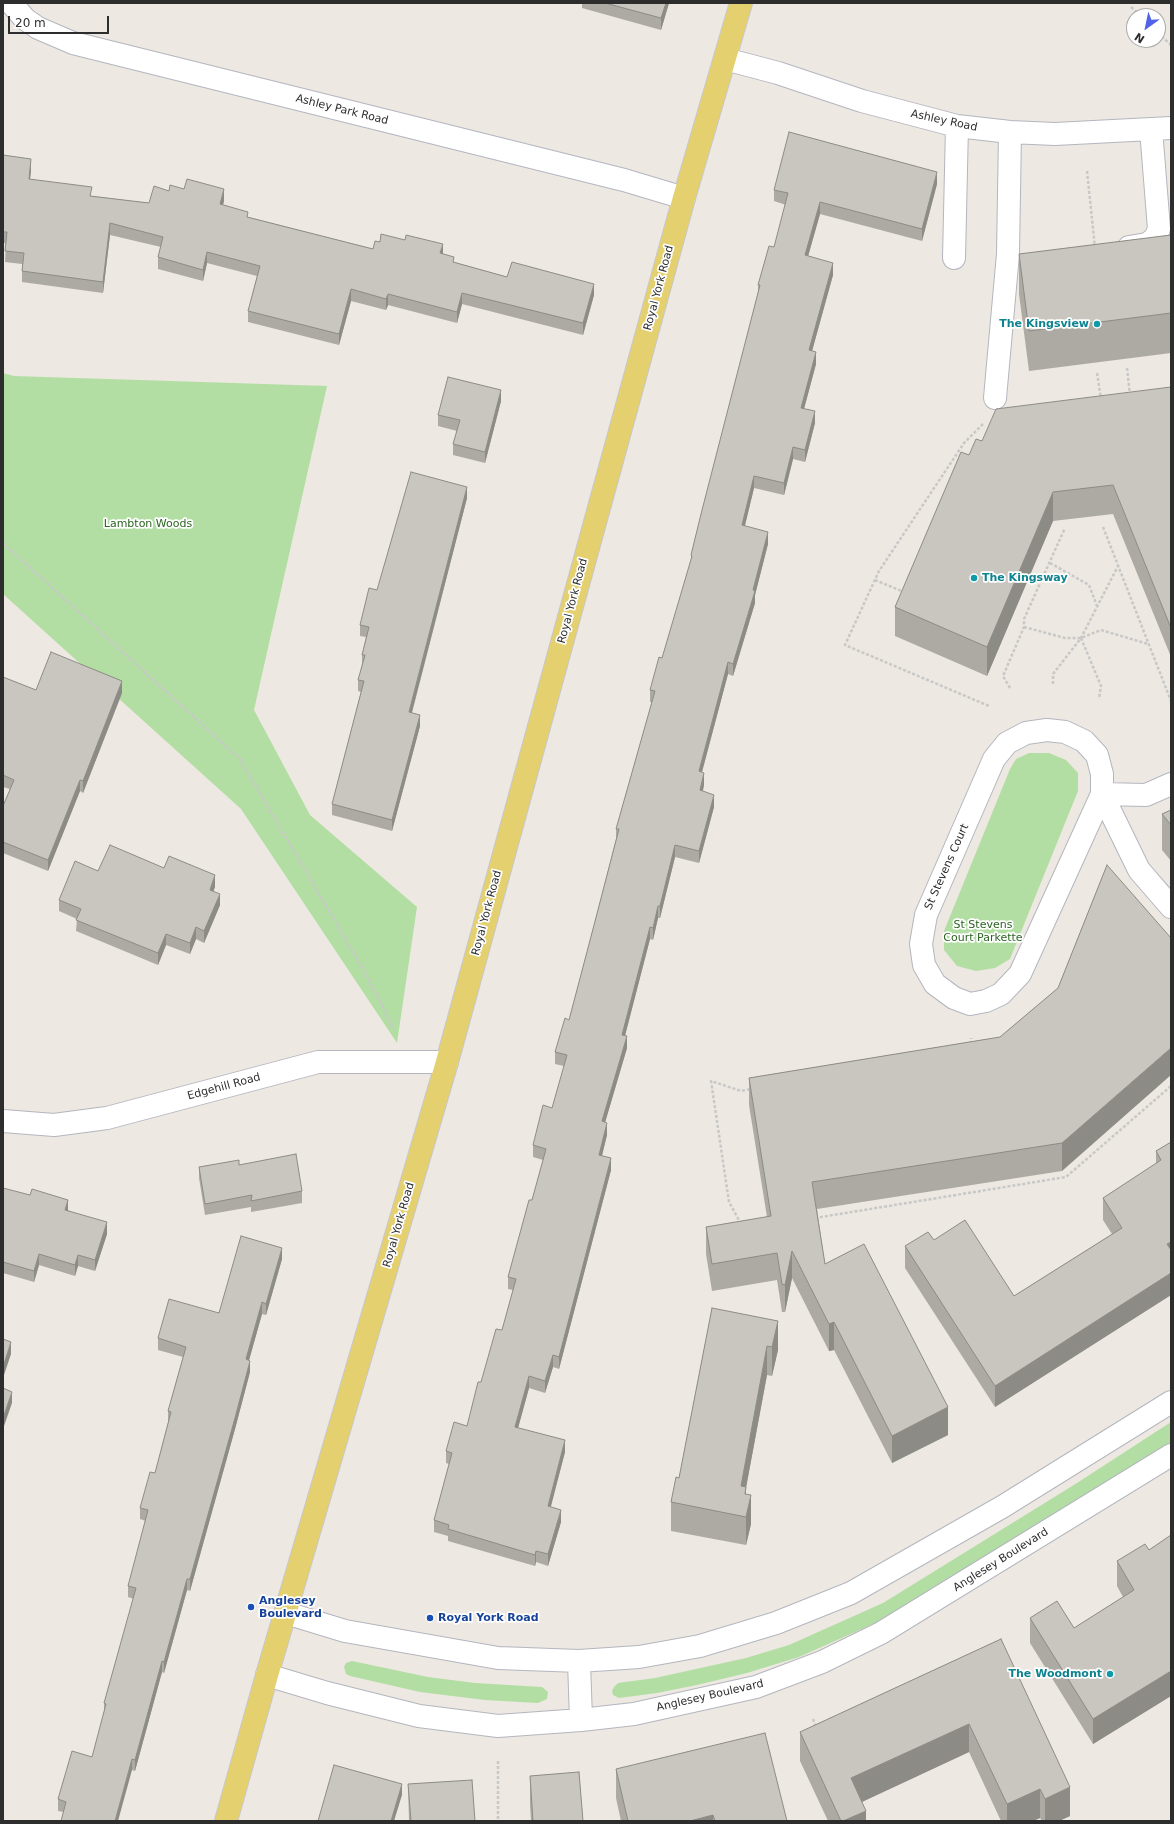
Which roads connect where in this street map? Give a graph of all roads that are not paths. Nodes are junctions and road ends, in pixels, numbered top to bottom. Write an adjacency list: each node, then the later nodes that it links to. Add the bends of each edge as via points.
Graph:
1 (11, 3): 7 (street, Ashley Park Road, via 25,19 38,28 73,43 616,178)
2 (741, 3): 3 (main road, Royal York Road)
3 (725, 59): 4 (street, Ashley Road, via 778,73 862,101); 7 (main road, Royal York Road)
4 (956, 126): 6 (street, Ashley Road); 9 (street)
5 (1161, 129): 6 (street, Ashley Road, via 1090,134); 8 (street, via 1158,233 1147,244)
6 (1010, 132): 10 (street, via 1018,254)
7 (684, 198): 14 (main road, Royal York Road)
8 (1103, 252)
9 (954, 258)
10 (995, 398)
11 (1171, 784): 12 (street, via 1146,795)
12 (1102, 794): 12 (street, St Stevens Court, via 1102,774 1097,755 1084,741 1065,732 1047,730 1026,733 1007,743 994,760 926,915 921,944 924,965 935,984 954,998 970,1004 986,1001 1001,994 1020,974); 13 (street, via 1139,870)
13 (1171, 907)
14 (447, 1062): 15 (street, Edgehill Road, via 318,1062 107,1118 54,1125); 18 (main road, Royal York Road)
15 (3, 1121)
16 (1171, 1402): 19 (street, via 1002,1507 851,1593 776,1623 700,1646 639,1657)
17 (1171, 1456): 21 (street, Anglesey Boulevard, via 882,1633 822,1662 756,1687 634,1714)
18 (286, 1613): 19 (street, via 345,1631 447,1650 498,1658); 20 (main road, Royal York Road)
19 (579, 1661): 21 (street)
20 (267, 1676): 21 (street, Anglesey Boulevard, via 419,1716 498,1726); 22 (main road, Royal York Road)
21 (581, 1720)
22 (226, 1821)

